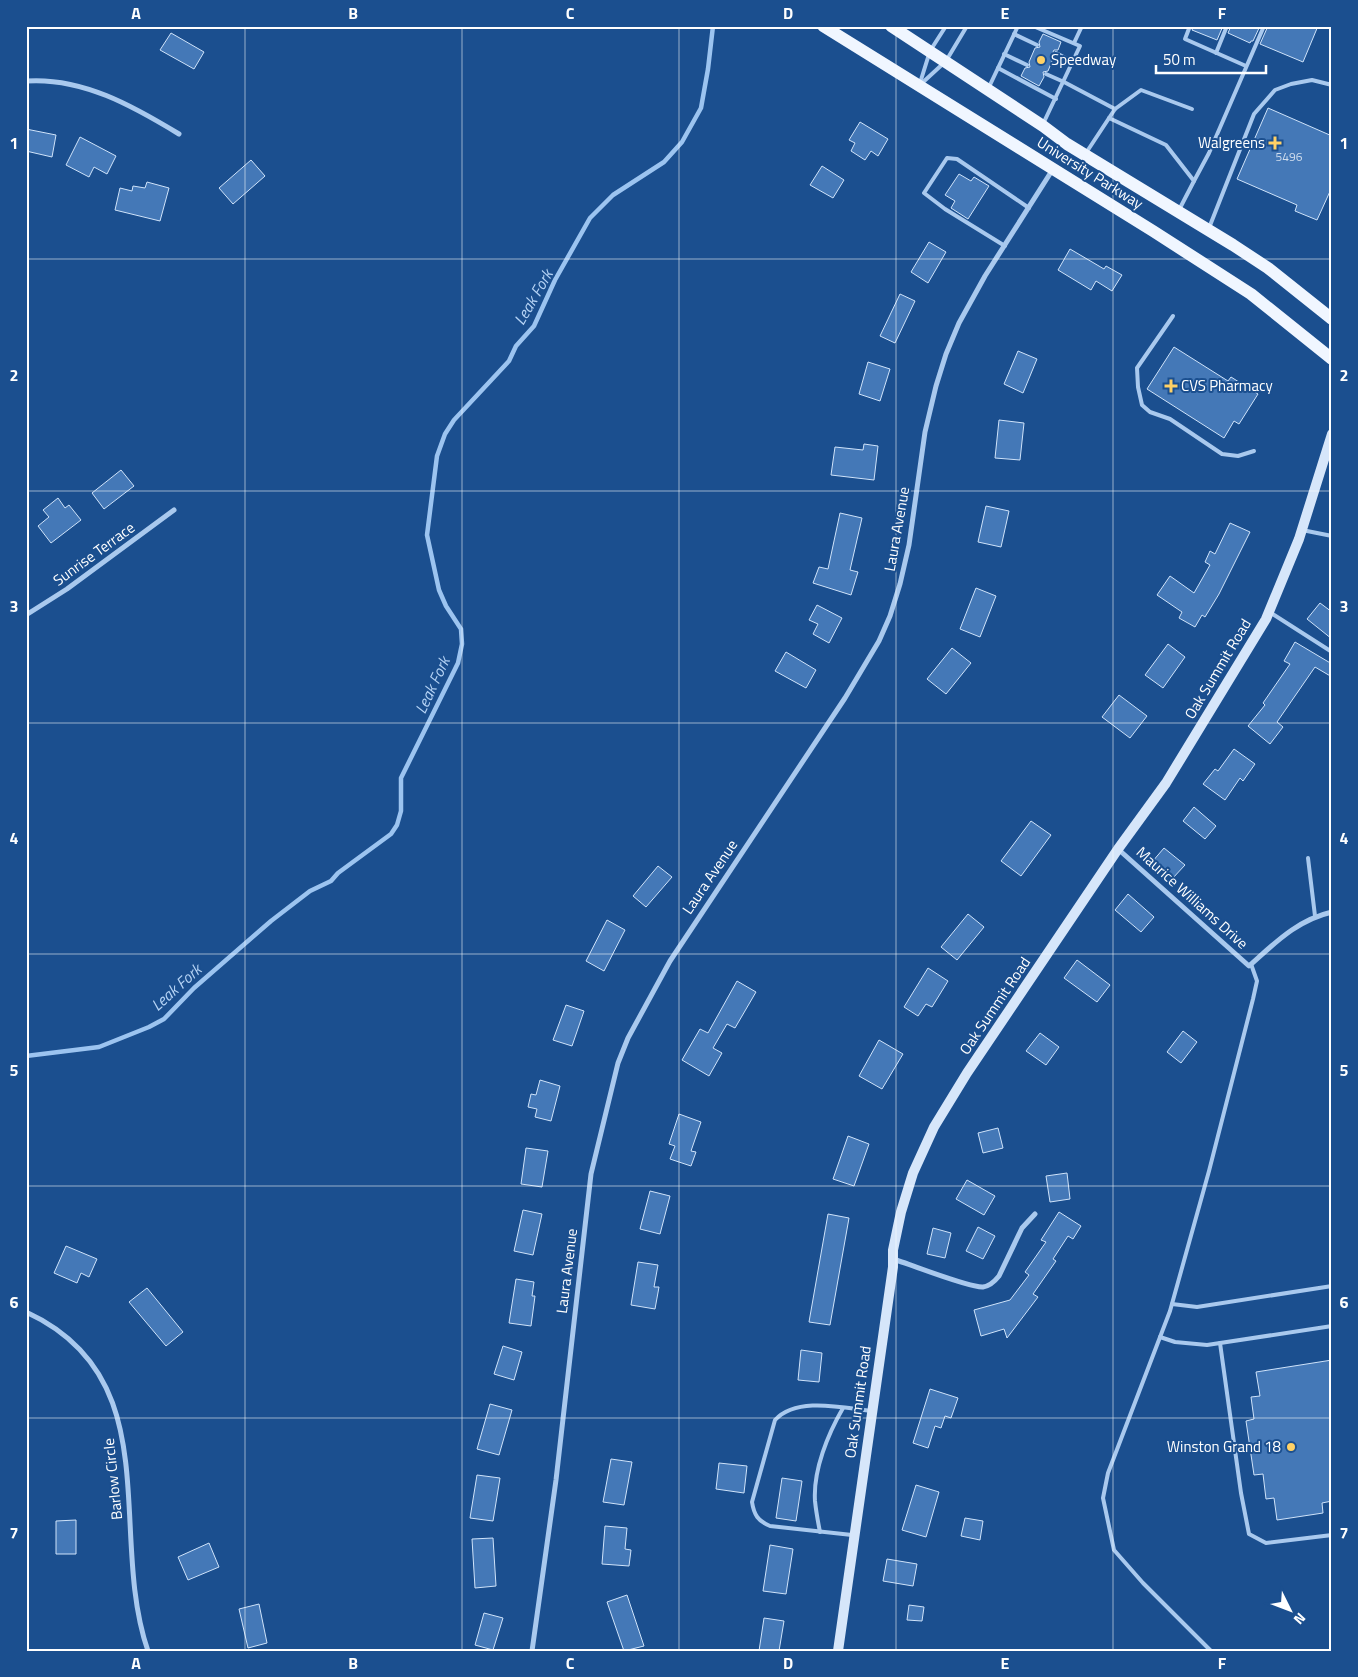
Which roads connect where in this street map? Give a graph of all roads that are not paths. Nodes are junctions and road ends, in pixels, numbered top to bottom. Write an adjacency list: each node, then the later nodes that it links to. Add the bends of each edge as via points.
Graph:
1 (824, 26): 26 (main road, University Parkway)
2 (892, 26): 14 (main road, University Parkway)
3 (946, 26): 14 (lane)
4 (967, 26): 18 (lane)
5 (1018, 26): 11 (lane)
6 (1033, 26): 12 (lane)
7 (1082, 26): 12 (lane)
8 (1190, 26): 16 (lane, via 1185,39)
9 (1227, 26): 16 (lane)
10 (1264, 26): 21 (lane)
11 (1014, 34): 13 (lane); 17 (lane)
12 (1074, 43): 19 (lane, via 1080,46)
13 (1037, 45)
14 (930, 51): 18 (main road, University Parkway); 26 (lane)
15 (1056, 53): 19 (lane)
16 (1216, 53): 21 (lane)
17 (1004, 54): 20 (lane); 22 (lane)
18 (946, 61): 26 (lane); 28 (main road, University Parkway)
19 (1073, 62): 25 (lane)
20 (1027, 65)
21 (1246, 66): 37 (lane)
22 (998, 68): 28 (lane); 29 (lane)
23 (1046, 74): 25 (lane)
24 (26, 81): 34 (street, via 63,82 88,89 144,113)
25 (1064, 82): 29 (lane); 30 (lane)
26 (920, 85): 36 (main road, University Parkway)
27 (1332, 85): 40 (lane, via 1312,80 1291,84 1275,90 1254,114)
28 (987, 90): 33 (main road, University Parkway)
29 (1056, 99): 33 (lane)
30 (1114, 109): 31 (lane, via 1141,90); 32 (lane)
31 (1192, 109)
32 (1109, 118): 35 (lane); 37 (lane, via 1166,145)
33 (1043, 126): 35 (main road, University Parkway)
34 (179, 134)
35 (1085, 155): 39 (main road, University Parkway)
36 (1053, 169): 38 (street, Laura Avenue); 44 (main road, University Parkway, via 1251,294)
37 (1194, 182): 39 (lane)
38 (1028, 208): 41 (street, Laura Avenue); 41 (lane, via 957,159 947,158 924,193)
39 (1178, 212): 40 (main road, University Parkway)
40 (1208, 230): 43 (main road, University Parkway, via 1268,268)
41 (1004, 246): 72 (street, Laura Avenue, via 959,323 946,354 925,432 909,545 898,592 879,641 845,698 670,961 618,1063 591,1174 556,1480)
42 (1173, 316): 46 (lane, via 1137,368 1142,405 1150,412 1170,419 1222,454 1238,456)
43 (1332, 319)
44 (1332, 359)
45 (1332, 434): 48 (main road, Oak Summit Road)
46 (1254, 450)
47 (174, 510): 51 (street, Sunrise Terrace, via 67,589)
48 (1302, 530): 49 (lane); 50 (main road, Oak Summit Road)
49 (1332, 536)
50 (1269, 611): 52 (lane); 53 (main road, Oak Summit Road, via 1166,783)
51 (26, 615)
52 (1332, 652)
53 (1118, 849): 57 (street, Maurice Williams Drive); 59 (main road, Oak Summit Road, via 934,1127 913,1173 901,1212)
54 (1308, 858): 56 (lane)
55 (1332, 912): 56 (street)
56 (1315, 916): 57 (street, via 1284,934)
57 (1250, 965): 61 (lane, via 1257,982 1210,1171)
58 (1035, 1214): 59 (street, via 1022,1228 999,1276 982,1287)
59 (893, 1258): 67 (main road, Oak Summit Road)
60 (1332, 1286): 61 (lane, via 1197,1307)
61 (1172, 1304): 64 (lane)
62 (26, 1312): 71 (street, Barlow Circle, via 67,1338 86,1357 113,1403 126,1455 137,1609)
63 (1332, 1326): 65 (lane)
64 (1160, 1337): 65 (lane, via 1175,1342); 74 (lane, via 1108,1473 1103,1498 1114,1550 1142,1583)
65 (1220, 1343): 70 (lane, via 1249,1534 1266,1543)
66 (843, 1408): 67 (lane); 68 (lane, via 831,1429 819,1464 815,1500); 68 (lane, via 798,1407 782,1413 775,1420 752,1502 754,1514 770,1526)
67 (872, 1411): 69 (main road, Oak Summit Road)
68 (820, 1532): 69 (lane)
69 (854, 1535): 73 (main road, Oak Summit Road)
70 (1332, 1535)
71 (148, 1651)
72 (532, 1651)
73 (838, 1651)
74 (1211, 1651)

